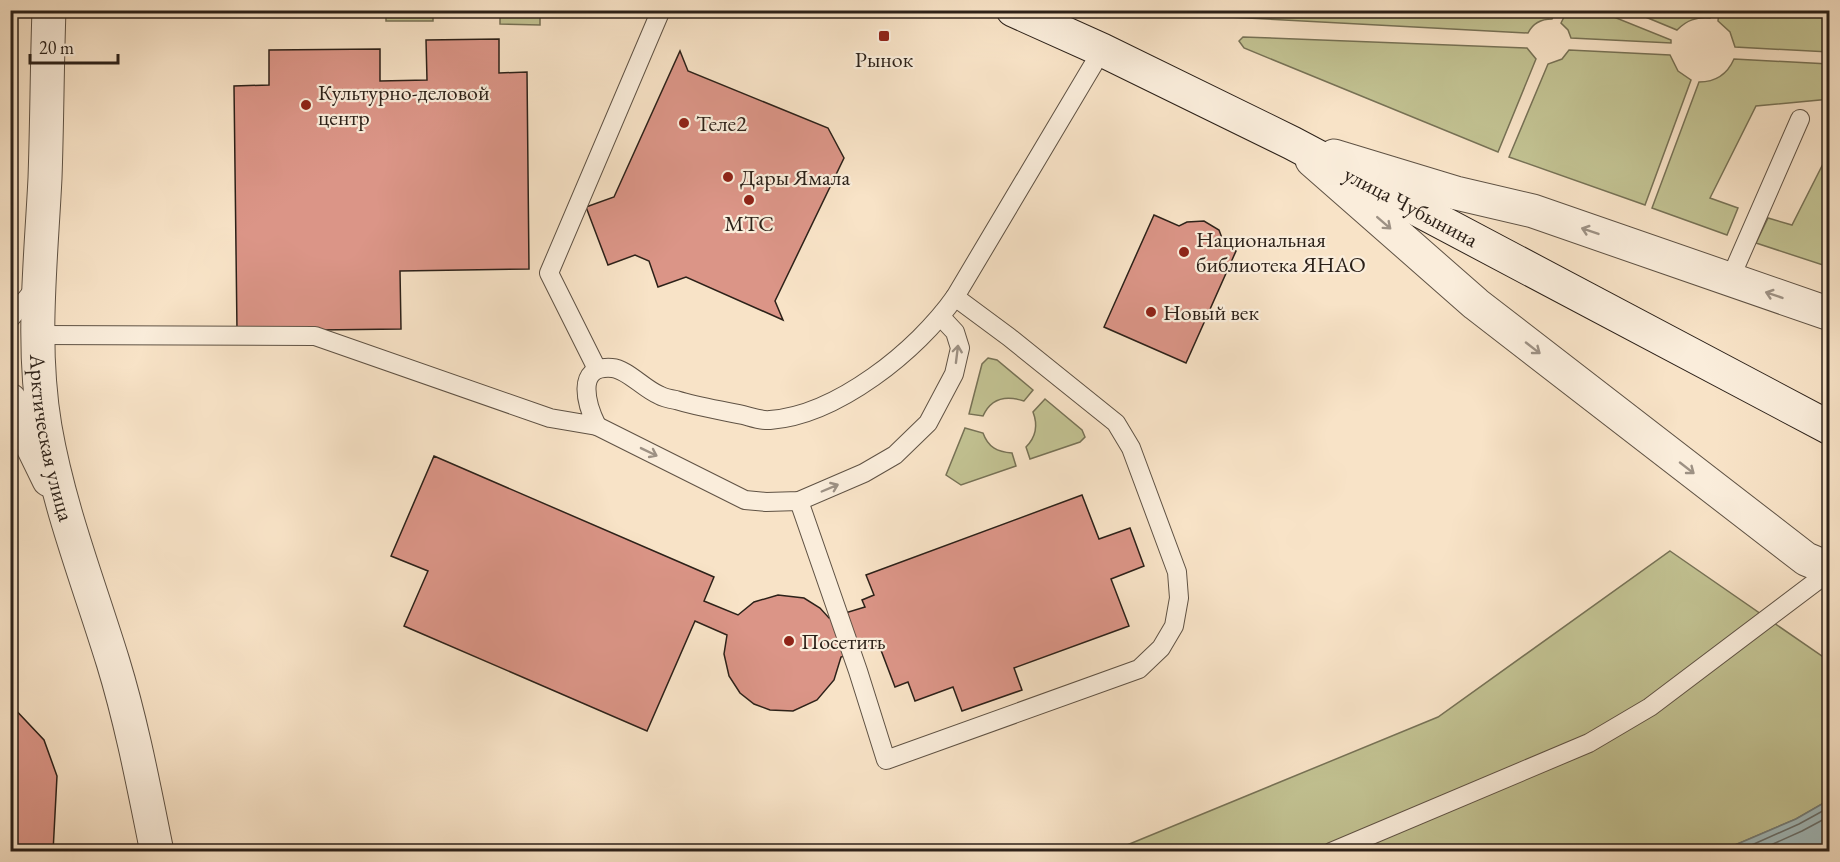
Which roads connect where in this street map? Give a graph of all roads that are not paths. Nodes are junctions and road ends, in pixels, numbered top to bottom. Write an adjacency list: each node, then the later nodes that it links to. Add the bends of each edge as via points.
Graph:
1 (49, 10): 8 (street, Арктическая улица)
2 (661, 10): 14 (lane, via 549,273)
3 (1013, 10): 4 (street, улица Чубынина)
4 (1102, 50): 6 (street, улица Чубынина); 9 (lane)
5 (1800, 119): 7 (lane)
6 (1292, 143): 7 (street, one-way to 6, via 1533,211 1456,193); 16 (street, улица Чубынина); 20 (street, one-way to 20, via 1476,304 1806,559)
7 (1730, 279): 10 (street, one-way to 7)
8 (39, 283): 12 (lane); 13 (street, Арктическая улица)
9 (955, 297): 11 (lane); 18 (lane, via 1116,423 1131,448 1178,572 1174,626 1161,648 1139,669 886,760)
10 (1830, 314)
11 (941, 317): 14 (lane, via 888,366 830,404 768,420 681,402 659,395 621,370); 18 (lane, one-way to 11, via 895,455 928,423 954,374 960,348 955,332)
12 (10, 319)
13 (39, 335): 17 (lane, via 315,336 550,418); 19 (street, Арктическая улица, via 45,424)
14 (597, 369): 17 (lane, via 586,386 589,410)
15 (10, 400): 19 (street)
16 (1817, 421)
17 (597, 426): 18 (lane, one-way to 18, via 745,500)
18 (799, 501)
19 (68, 523): 21 (street, Арктическая улица, via 132,731)
20 (1830, 570): 22 (lane, via 1650,707 1589,743)
21 (157, 852)
22 (1331, 852)

